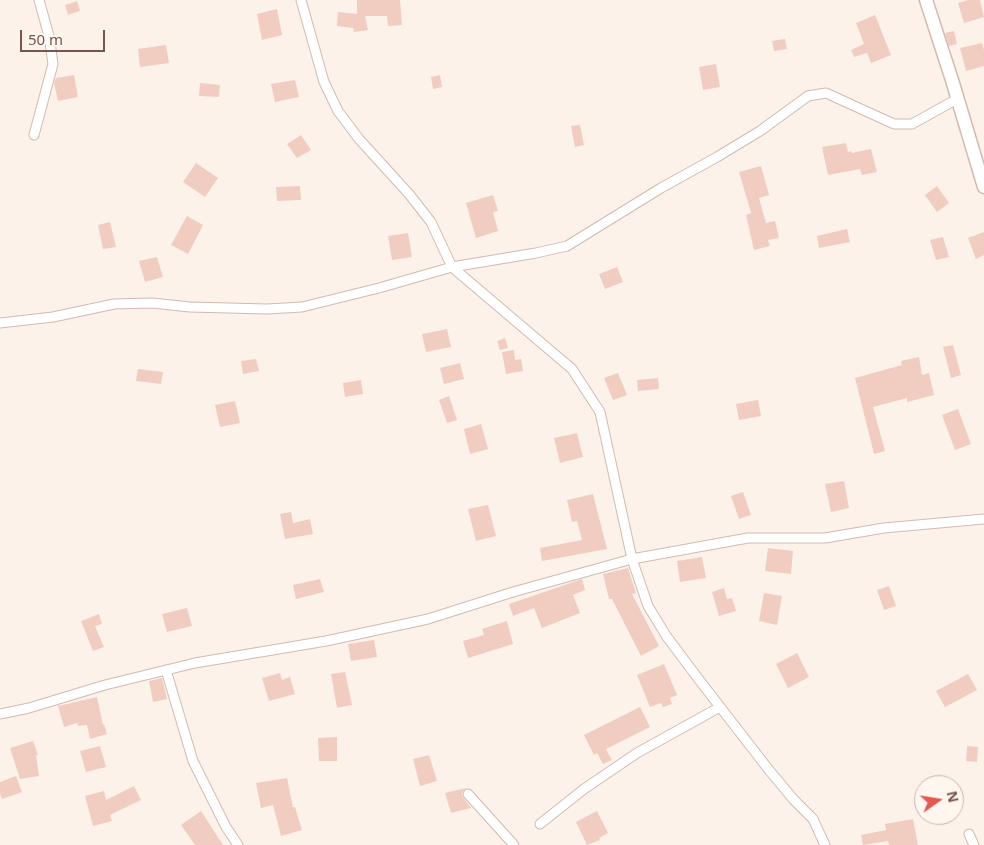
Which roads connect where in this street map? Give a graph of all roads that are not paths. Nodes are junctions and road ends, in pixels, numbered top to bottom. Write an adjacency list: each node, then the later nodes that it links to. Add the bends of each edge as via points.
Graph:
1 (39, 0): 5 (street, via 53,64)
2 (301, 0): 7 (street, via 324,82 338,111 359,140 431,222)
3 (926, 0): 4 (street)
4 (958, 98): 6 (street); 7 (street, via 912,124 894,124 826,93 808,96 760,131 567,246)
5 (34, 135)
6 (984, 187)
7 (452, 267): 8 (street, via 302,307 267,309 114,304 53,317); 10 (street, via 572,369 600,412)
8 (0, 323)
9 (984, 519): 10 (street, via 884,528 825,538 748,538)
10 (632, 559): 11 (street, via 428,619); 12 (street, via 656,620)
11 (166, 670): 13 (street); 17 (street, via 193,761)
12 (720, 707): 15 (street, via 637,753); 19 (street, via 769,770 813,819)
13 (0, 714)
14 (468, 794): 18 (street)
15 (540, 824)
16 (969, 834): 20 (street)
17 (238, 845)
18 (514, 845)
19 (826, 845)
20 (974, 845)

